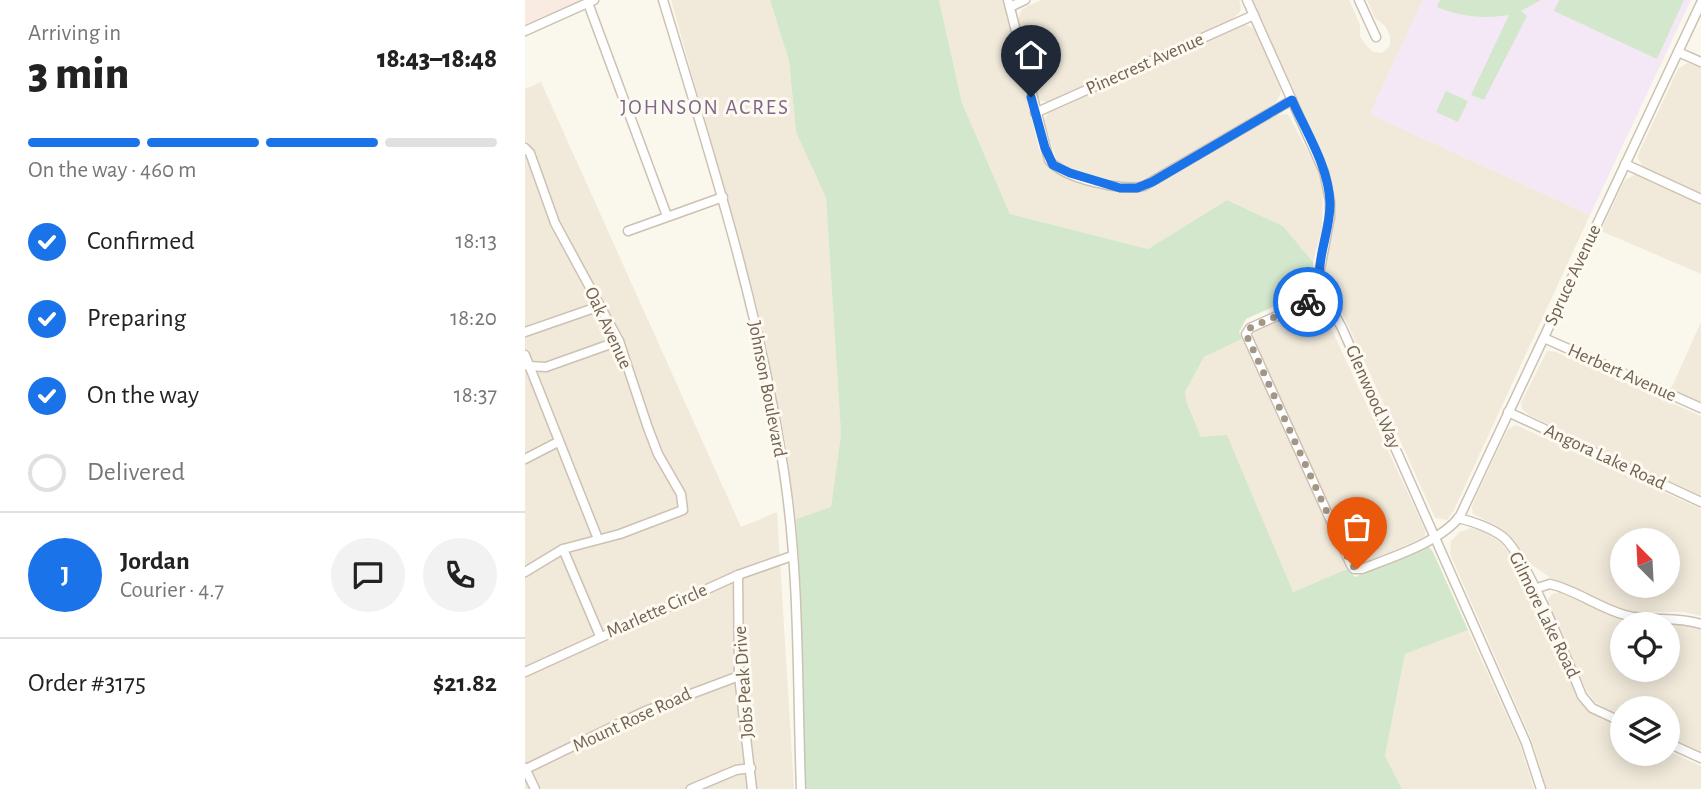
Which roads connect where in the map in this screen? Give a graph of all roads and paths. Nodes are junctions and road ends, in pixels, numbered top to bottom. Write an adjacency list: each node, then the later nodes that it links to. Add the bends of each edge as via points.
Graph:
1 (663, 0): 17 (street, Johnson Boulevard)
2 (1025, 0): 6 (street)
3 (1247, 0): 8 (street, Glenwood Way)
4 (1359, 0): 10 (street)
5 (591, 1): 9 (street); 19 (street)
6 (1009, 3): 14 (street)
7 (1701, 3): 11 (street, Spruce Avenue)
8 (1254, 15): 13 (street, Glenwood Way); 14 (street, Pinecrest Avenue)
9 (525, 32)
10 (1376, 37)
11 (1678, 52): 12 (street); 16 (street, Spruce Avenue)
12 (1701, 62)
13 (1292, 100): 14 (street, via 1152,182 1128,189 1053,165); 21 (street, Glenwood Way, via 1328,187 1330,217 1319,275)
14 (1035, 113)
15 (525, 148): 22 (street, Oak Avenue, via 555,223)
16 (1625, 164): 18 (street); 24 (street, Spruce Avenue)
17 (723, 197): 19 (street); 37 (street, Johnson Boulevard, via 784,470)
18 (1701, 200)
19 (667, 216): 20 (street)
20 (628, 230)
21 (1324, 295): 34 (street, Glenwood Way); 34 (street, Spruce Avenue, via 1247,331 1351,565 1357,569)
22 (600, 306): 23 (street); 25 (street, Oak Avenue)
23 (525, 332)
24 (1543, 338): 28 (street, Herbert Avenue); 29 (street, Spruce Avenue)
25 (618, 341): 27 (street, via 546,367); 35 (street, Oak Avenue, via 647,428 681,494 684,510)
26 (525, 355): 27 (street)
27 (528, 366): 30 (street)
28 (1701, 408)
29 (1508, 412): 32 (street, Angora Lake Road); 33 (street, Spruce Avenue)
30 (558, 442): 31 (street); 35 (street)
31 (525, 459)
32 (1701, 502)
33 (1458, 518): 34 (street, Spruce Avenue); 40 (street, Gilmore Lake Road, via 1502,536 1517,553)
34 (1435, 537): 54 (street, Glenwood Way, via 1526,743)
35 (598, 539): 36 (street)
36 (563, 549): 38 (street); 42 (street)
37 (792, 556): 39 (street, Marlette Circle); 53 (street, Johnson Boulevard)
38 (525, 572)
39 (738, 575): 42 (street, Marlette Circle); 44 (street, Jobs Peak Drive)
40 (1534, 589): 41 (street, via 1550,584 1624,615); 45 (street, Gilmore Lake Road, via 1586,702)
41 (1701, 624)
42 (600, 636): 43 (street, Marlette Circle)
43 (525, 672)
44 (739, 676): 48 (street, Jobs Peak Drive); 49 (street, Mount Rose Road, via 643,712)
45 (1610, 716)
46 (1680, 748): 47 (street)
47 (1701, 758)
48 (751, 768): 51 (street); 52 (street, Jobs Peak Drive)
49 (525, 769): 50 (street)
50 (535, 789)
51 (691, 789)
52 (752, 789)
53 (801, 789)
54 (1541, 789)

